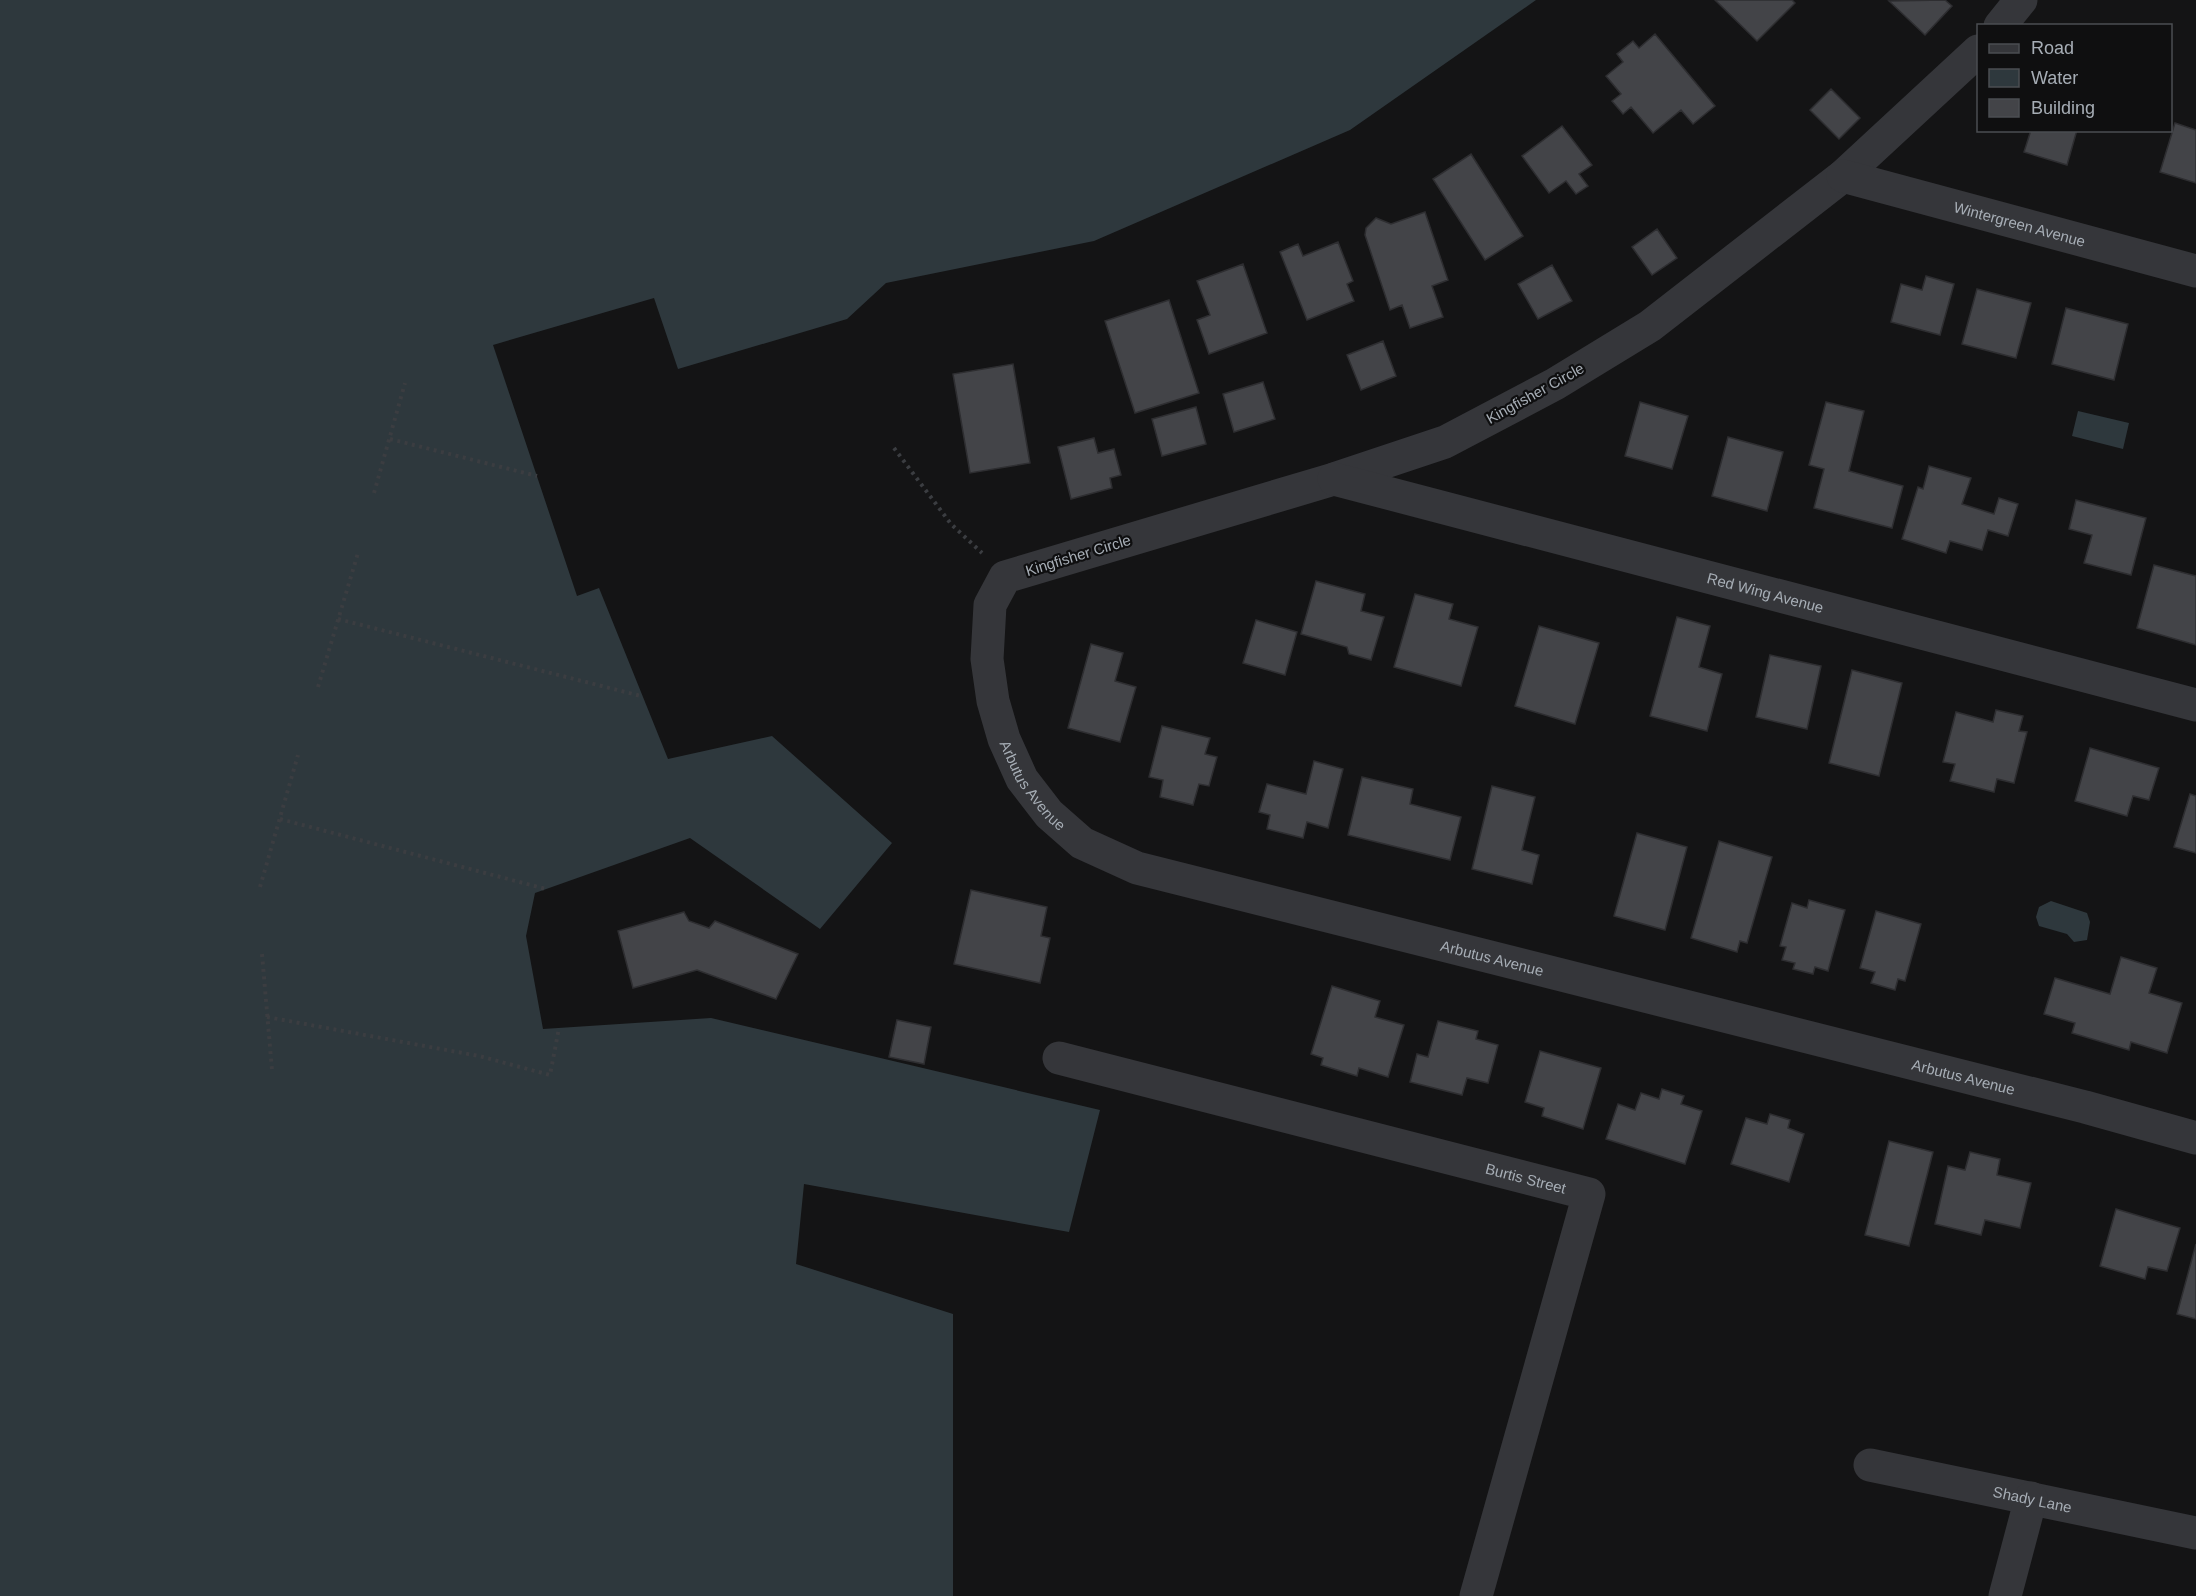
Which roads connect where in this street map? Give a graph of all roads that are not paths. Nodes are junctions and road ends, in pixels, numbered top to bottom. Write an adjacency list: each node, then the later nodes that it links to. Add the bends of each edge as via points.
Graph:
1 (2021, 0): 2 (street)
2 (2002, 24)
3 (1977, 52): 4 (street, Kingfisher Circle)
4 (1843, 176): 5 (street, Wintergreen Avenue); 6 (street, Kingfisher Circle, via 1650,326 1555,384 1445,441)
5 (2196, 271)
6 (1334, 479): 7 (street, Kingfisher Circle); 8 (street, Red Wing Avenue)
7 (1005, 577): 10 (street, Arbutus Avenue, via 990,605 987,659 1004,740 1022,779 1049,814 1082,843 1137,868)
8 (2196, 705)
9 (1059, 1058): 14 (street, Burtis Street, via 1589,1194)
10 (2196, 1138)
11 (1870, 1465): 12 (street, Shady Lane)
12 (2031, 1498): 13 (street, Shady Lane); 15 (street)
13 (2196, 1533)
14 (1476, 1596)
15 (2005, 1596)

